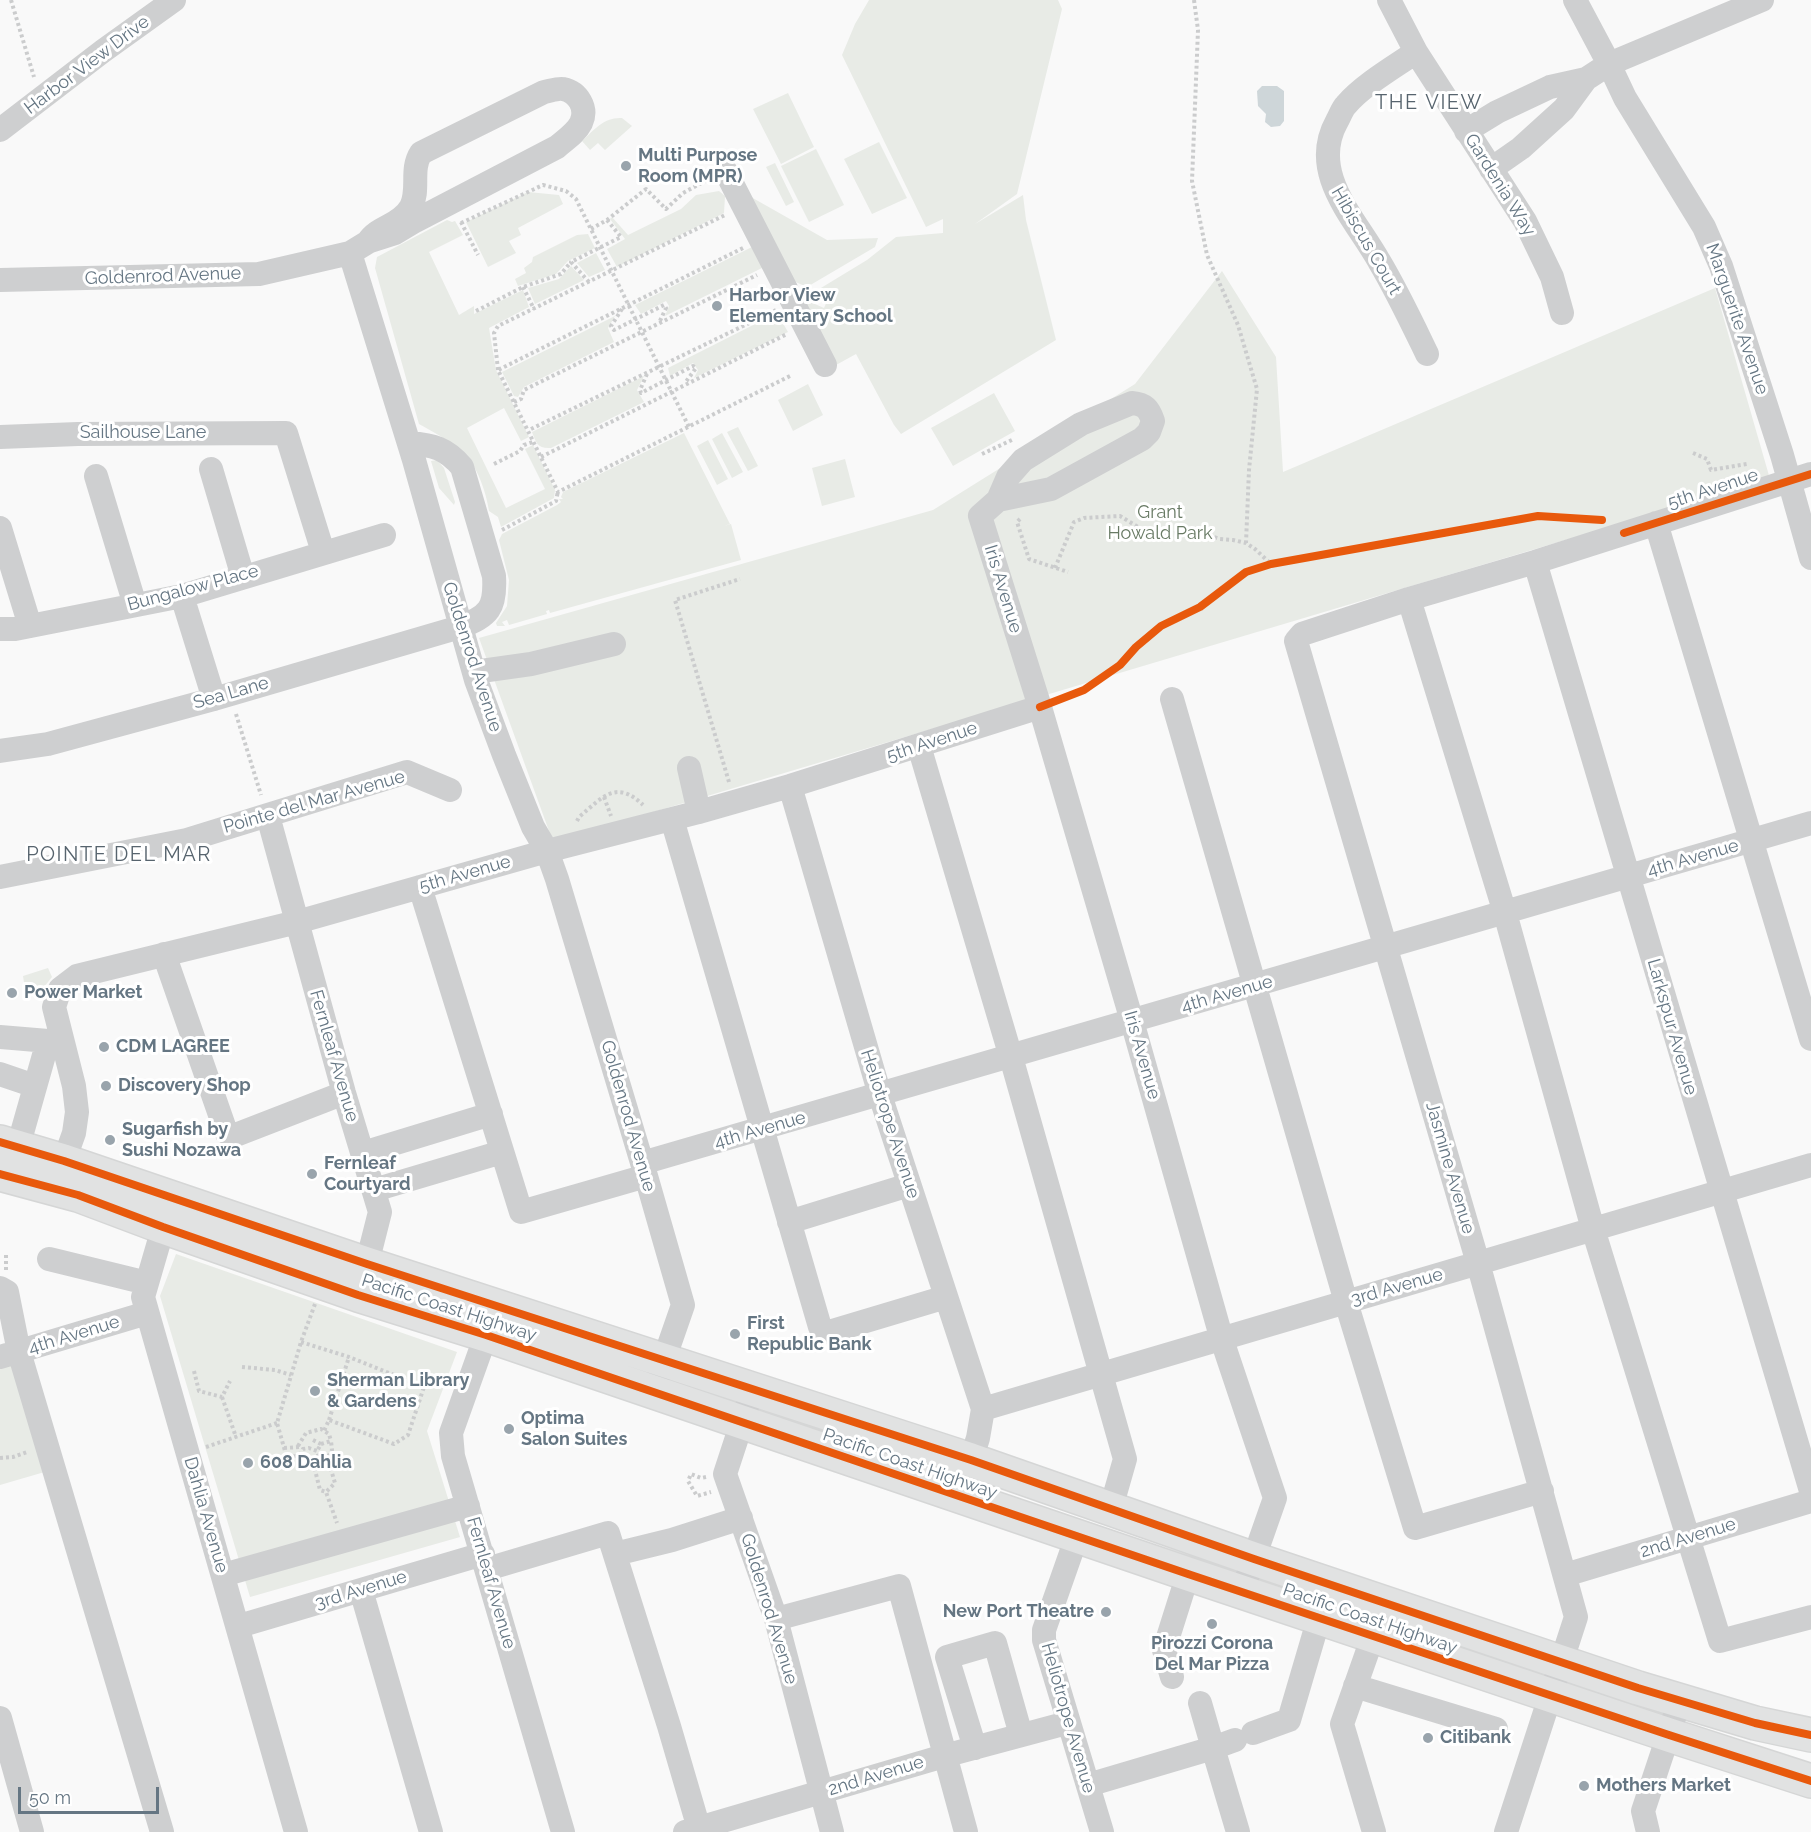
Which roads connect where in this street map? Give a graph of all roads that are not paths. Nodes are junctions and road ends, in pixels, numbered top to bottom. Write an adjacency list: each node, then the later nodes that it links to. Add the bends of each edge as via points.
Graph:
1 (174, 0): 8 (street, Harbor View Drive)
2 (1389, 0): 5 (street, Gardenia Way)
3 (1575, 0): 6 (street, Marguerite Avenue)
4 (1762, 0): 6 (street)
5 (1416, 52): 9 (street, Gardenia Way); 15 (street, Hibiscus Court, via 1346,105 1331,132 1327,157 1332,185 1402,302)
6 (1610, 64): 7 (street); 21 (street, Marguerite Avenue, via 1625,98 1704,227 1721,266 1782,455)
7 (1586, 79): 9 (street, via 1550,87); 10 (street, via 1564,109)
8 (0, 130)
9 (1466, 131): 10 (street, Gardenia Way)
10 (1491, 169): 14 (street, Gardenia Way, via 1525,221 1552,277)
11 (725, 170): 16 (street)
12 (363, 245): 12 (street, via 395,233 556,147 581,122 583,109 576,95 561,88 544,92 422,153 414,167 412,205 403,218); 13 (street, Goldenrod Avenue, via 259,274); 18 (street, Goldenrod Avenue)
13 (0, 280)
14 (1562, 314)
15 (1427, 354)
16 (825, 365)
17 (0, 437): 26 (street, Sailhouse Lane, via 286,433)
18 (409, 443): 34 (street, Goldenrod Avenue); 34 (street, Sea Lane, via 433,445 462,467 494,576 495,593 489,609 480,620)
19 (211, 469): 29 (street)
20 (96, 476): 32 (street)
21 (1800, 477): 23 (street, 5th Avenue); 27 (street, Marguerite Avenue)
22 (989, 508): 22 (street, via 1051,489 1142,439 1153,421 1146,407 1132,403 1081,424 1023,460); 41 (street, Iris Avenue)
23 (1656, 522): 28 (street, 5th Avenue); 51 (street)
24 (0, 528): 33 (street)
25 (384, 535): 26 (street, Bungalow Place)
26 (323, 552): 29 (street, Bungalow Place)
27 (1811, 558)
28 (1535, 562): 31 (street, 5th Avenue); 54 (street, Larkspur Avenue)
29 (243, 577): 30 (street, Bungalow Place)
30 (182, 596): 32 (street, Bungalow Place); 39 (street)
31 (1409, 599): 36 (street, 5th Avenue, via 1302,634); 56 (street)
32 (135, 605): 33 (street, Bungalow Place)
33 (30, 626): 35 (street, Bungalow Place)
34 (460, 627): 38 (street, Goldenrod Avenue); 39 (street, Sea Lane)
35 (0, 629)
36 (1296, 641): 58 (street, Jasmine Avenue)
37 (614, 644): 38 (street, via 531,664)
38 (474, 672): 52 (street, Goldenrod Avenue, via 533,827)
39 (222, 696): 43 (street, Sea Lane, via 48,744)
40 (1172, 699): 60 (street)
41 (1040, 706): 42 (street, 5th Avenue); 61 (street, Iris Avenue)
42 (919, 746): 45 (street, 5th Avenue); 65 (street)
43 (0, 751)
44 (689, 768): 47 (street)
45 (790, 786): 47 (street, 5th Avenue); 69 (street, Heliotrope Avenue)
46 (450, 790): 48 (street, Pointe del Mar Avenue, via 407,772)
47 (699, 812): 49 (street, 5th Avenue)
48 (268, 816): 53 (street, Pointe del Mar Avenue, via 187,840); 57 (street, Fernleaf Avenue)
49 (672, 819): 52 (street, 5th Avenue); 71 (street)
50 (1811, 824): 51 (street, 4th Avenue)
51 (1752, 841): 54 (street, 4th Avenue); 64 (street)
52 (548, 851): 55 (street, 5th Avenue); 77 (street, Goldenrod Avenue)
53 (0, 877)
54 (1627, 877): 56 (street, 4th Avenue); 81 (street, Larkspur Avenue)
55 (420, 887): 57 (street, 5th Avenue); 70 (street)
56 (1504, 913): 58 (street, 4th Avenue); 84 (street)
57 (297, 922): 59 (street, 5th Avenue); 68 (street, Fernleaf Avenue)
58 (1385, 948): 60 (street, 4th Avenue); 86 (street, Jasmine Avenue)
59 (164, 954): 63 (street, 5th Avenue, via 77,976 60,989 54,1007); 68 (street, via 226,1132 233,1136)
60 (1255, 986): 61 (street, 4th Avenue); 92 (street)
61 (1132, 1021): 65 (street, 4th Avenue); 95 (street, Iris Avenue)
62 (0, 1037): 63 (street)
63 (54, 1038): 67 (street); 75 (street, 5th Avenue, via 74,1086 77,1112)
64 (1811, 1039)
65 (1011, 1057): 69 (street, 4th Avenue); 98 (street)
66 (0, 1074): 67 (street)
67 (35, 1086): 72 (street)
68 (344, 1093): 74 (street, Fernleaf Avenue)
69 (880, 1095): 71 (street, 4th Avenue); 79 (street, Heliotrope Avenue)
70 (490, 1114): 73 (street); 74 (street)
71 (761, 1130): 77 (street, 4th Avenue); 83 (street)
72 (9, 1144): 75 (highway, Pacific Coast Highway)
73 (502, 1152): 77 (street, 4th Avenue, via 521,1212); 80 (street)
74 (363, 1153): 80 (street, Fernleaf Avenue)
75 (64, 1161): 82 (highway, Pacific Coast Highway)
76 (1811, 1165): 81 (street, 3rd Avenue)
77 (644, 1170): 97 (street, Goldenrod Avenue, via 683,1305)
78 (0, 1174): 82 (highway, Pacific Coast Highway)
79 (909, 1185): 83 (street); 91 (street, Heliotrope Avenue)
80 (374, 1190): 87 (street, Fernleaf Avenue, via 380,1212)
81 (1720, 1191): 84 (street, 3rd Avenue); 105 (street, Larkspur Avenue)
82 (168, 1213): 87 (highway, Pacific Coast Highway); 88 (street, Dahlia Avenue); 90 (highway, Pacific Coast Highway)
83 (789, 1222): 91 (street, via 824,1331)
84 (1593, 1229): 86 (street, 3rd Avenue); 111 (street)
85 (49, 1259): 88 (street)
86 (1478, 1263): 92 (street, 3rd Avenue); 104 (street, Jasmine Avenue)
87 (367, 1264): 90 (street, Fernleaf Avenue); 97 (highway, Pacific Coast Highway)
88 (147, 1283): 93 (street, Dahlia Avenue, via 143,1297)
89 (0, 1288): 96 (street, via 7,1292)
90 (358, 1295): 94 (highway, Pacific Coast Highway)
91 (946, 1297): 101 (street, Heliotrope Avenue)
92 (1346, 1302): 95 (street, 3rd Avenue); 104 (street, via 1415,1528)
93 (147, 1313): 96 (street, 4th Avenue); 116 (street, Dahlia Avenue)
94 (486, 1335): 100 (highway, Pacific Coast Highway); 107 (street, Fernleaf Avenue, via 451,1433 453,1456)
95 (1222, 1340): 98 (street, 3rd Avenue); 113 (street, Iris Avenue, via 1275,1497)
96 (10, 1354): 146 (street, via 46,1441)
97 (665, 1359): 99 (highway, Pacific Coast Highway); 100 (street, Goldenrod Avenue)
98 (1102, 1374): 101 (street, 3rd Avenue); 108 (street, via 1125,1459)
99 (753, 1388): 102 (street, Goldenrod Avenue); 103 (highway, Pacific Coast Highway)
100 (652, 1392): 102 (highway, Pacific Coast Highway)
101 (983, 1409): 103 (street, Heliotrope Avenue)
102 (742, 1423): 109 (street, Goldenrod Avenue, via 725,1473); 110 (highway, Pacific Coast Highway)
103 (971, 1460): 108 (highway, Pacific Coast Highway)
104 (1542, 1491): 117 (street, Jasmine Avenue)
105 (1811, 1491)
106 (1811, 1501): 111 (street, 2nd Avenue)
107 (468, 1506): 114 (street, Fernleaf Avenue); 116 (street)
108 (1111, 1508): 113 (highway, Pacific Coast Highway)
109 (741, 1518): 112 (street); 123 (street, Goldenrod Avenue)
110 (1077, 1536): 115 (highway, Pacific Coast Highway); 133 (street, Heliotrope Avenue, via 1044,1630)
111 (1689, 1538): 117 (street, 2nd Avenue); 121 (street, via 1720,1641)
112 (615, 1554): 114 (street, 3rd Avenue, via 608,1533); 144 (street, via 669,1725)
113 (1254, 1559): 119 (street, Iris Avenue); 120 (highway, Pacific Coast Highway)
114 (485, 1561): 118 (street, 3rd Avenue); 149 (street, Fernleaf Avenue)
115 (1188, 1574): 119 (highway, Pacific Coast Highway); 127 (street, via 1164,1650)
116 (224, 1575): 124 (street, Dahlia Avenue)
117 (1565, 1575): 126 (street, Jasmine Avenue, via 1576,1617)
118 (361, 1590): 124 (street, 3rd Avenue); 148 (street)
119 (1242, 1592): 122 (highway, Pacific Coast Highway)
120 (1401, 1608): 125 (highway); 126 (highway, Pacific Coast Highway)
121 (1811, 1617)
122 (1319, 1618): 125 (highway, Pacific Coast Highway); 138 (street, via 1289,1720)
123 (776, 1619): 140 (street, via 899,1586); 143 (street, Goldenrod Avenue)
124 (238, 1626): 147 (street, Dahlia Avenue)
125 (1373, 1636): 128 (street); 129 (highway, Pacific Coast Highway)
126 (1561, 1661): 129 (street, Jasmine Avenue); 130 (highway, Pacific Coast Highway)
127 (1172, 1677)
128 (1355, 1686): 134 (street); 154 (street, via 1342,1724)
129 (1550, 1695): 136 (highway, Pacific Coast Highway); 155 (street, Jasmine Avenue)
130 (1680, 1700): 136 (street); 137 (highway, Pacific Coast Highway)
131 (1200, 1703): 138 (street)
132 (0, 1718): 145 (street)
133 (1067, 1723): 135 (street, 2nd Avenue); 142 (street, Heliotrope Avenue)
134 (1496, 1729)
135 (1021, 1735): 139 (street, 2nd Avenue); 139 (street, via 995,1642 946,1657)
136 (1669, 1735): 141 (highway, Pacific Coast Highway); 156 (street, via 1643,1811)
137 (1811, 1735)
138 (1234, 1741): 142 (street); 153 (street)
139 (975, 1748): 140 (street, 2nd Avenue)
140 (944, 1756): 143 (street, 2nd Avenue); 151 (street)
141 (1811, 1781)
142 (1088, 1785): 152 (street, Heliotrope Avenue)
143 (820, 1793): 144 (street, 2nd Avenue); 150 (street, Goldenrod Avenue)
144 (694, 1831)
145 (32, 1832)
146 (162, 1832)
147 (296, 1832)
148 (431, 1832)
149 (563, 1832)
150 (832, 1832)
151 (966, 1832)
152 (1102, 1832)
153 (1238, 1832)
154 (1374, 1832)
155 (1506, 1832)
156 (1648, 1832)

